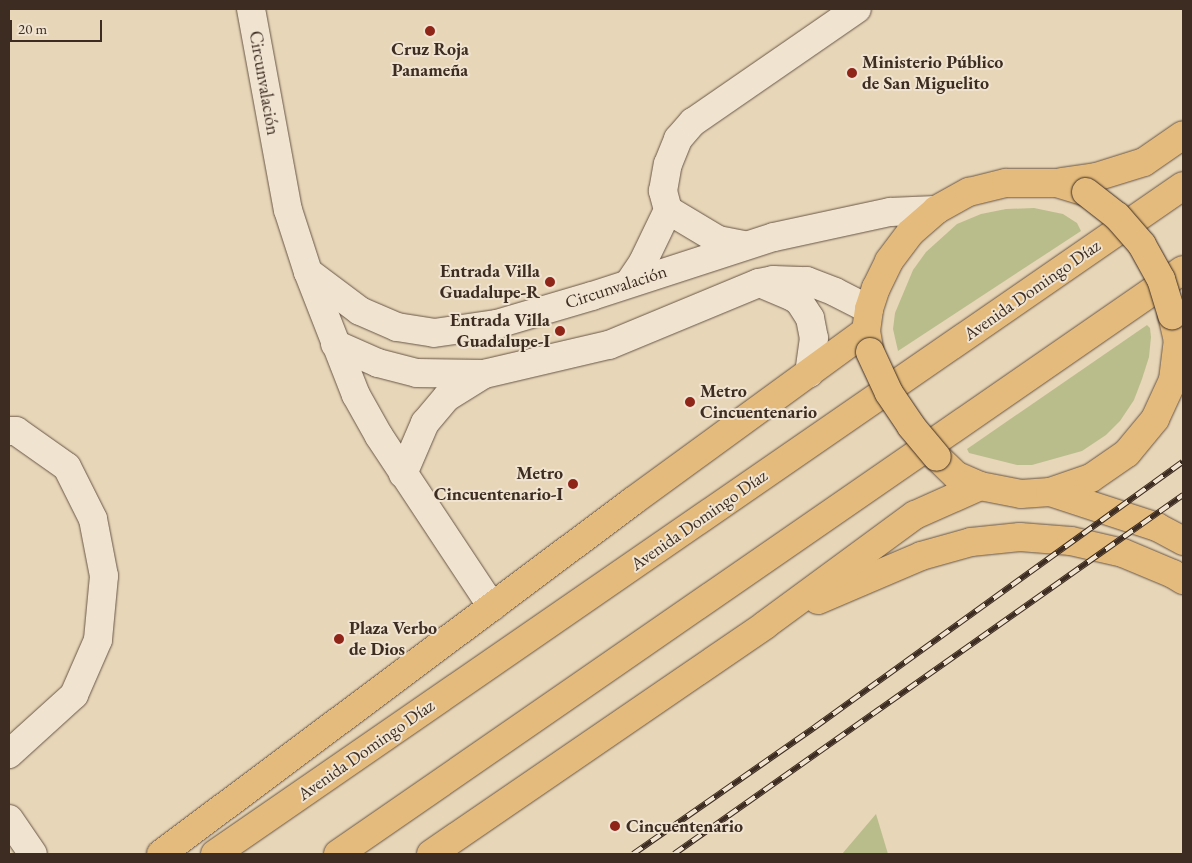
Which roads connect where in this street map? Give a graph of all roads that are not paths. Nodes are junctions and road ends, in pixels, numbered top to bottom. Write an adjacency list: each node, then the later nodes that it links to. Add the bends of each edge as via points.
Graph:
1 (250, 9): 10 (main road, Circunvalación, via 288,210)
2 (857, 9): 6 (main road, via 693,122 678,139 668,164 663,191)
3 (1183, 135): 4 (main road, via 1144,162 1096,177)
4 (1057, 183): 7 (main road, via 1006,183 969,192); 14 (main road, bridge, via 1086,192 1117,216 1142,245 1161,279)
5 (1183, 186): 31 (main road, Avenida Domingo Díaz)
6 (668, 210): 8 (main road, via 718,240); 12 (main road)
7 (936, 210): 8 (main road, Circunvalación, via 890,212); 13 (main road, via 910,233 889,261)
8 (744, 245): 12 (main road, Circunvalación)
9 (1183, 270): 32 (main road)
10 (308, 272): 12 (main road, Circunvalación, via 360,311 398,327 434,333 496,324); 15 (main road, Circunvalación)
11 (759, 283): 13 (main road, via 787,279 807,281 835,292); 16 (main road, via 609,345); 17 (main road, via 799,301 810,318 814,338)
12 (629, 284)
13 (868, 331): 17 (main road); 21 (main road, bridge, via 889,393 911,426 957,476)
14 (1178, 331): 18 (main road)
15 (335, 344): 16 (main road, via 378,363 417,373); 20 (main road, Circunvalación, via 356,395)
16 (484, 374): 20 (main road, via 446,397 425,423)
17 (809, 374): 25 (main road)
18 (1178, 390): 22 (main road, via 1127,453 1091,478)
19 (9, 431): 27 (main road, via 16,431 67,468 93,519 104,576 98,640 74,695)
20 (403, 474): 25 (main road, Circunvalación)
21 (980, 486): 22 (main road, via 1021,494); 26 (main road, via 915,515)
22 (1050, 492): 23 (main road, via 1157,528)
23 (1183, 541)
24 (1183, 580): 26 (main road, via 1123,553 1071,541 1020,537 971,542 921,556)
25 (492, 607): 30 (main road)
26 (765, 625): 33 (main road)
27 (9, 754)
28 (9, 819): 29 (main road)
29 (33, 854)
30 (161, 854)
31 (215, 854)
32 (338, 854)
33 (431, 854)

